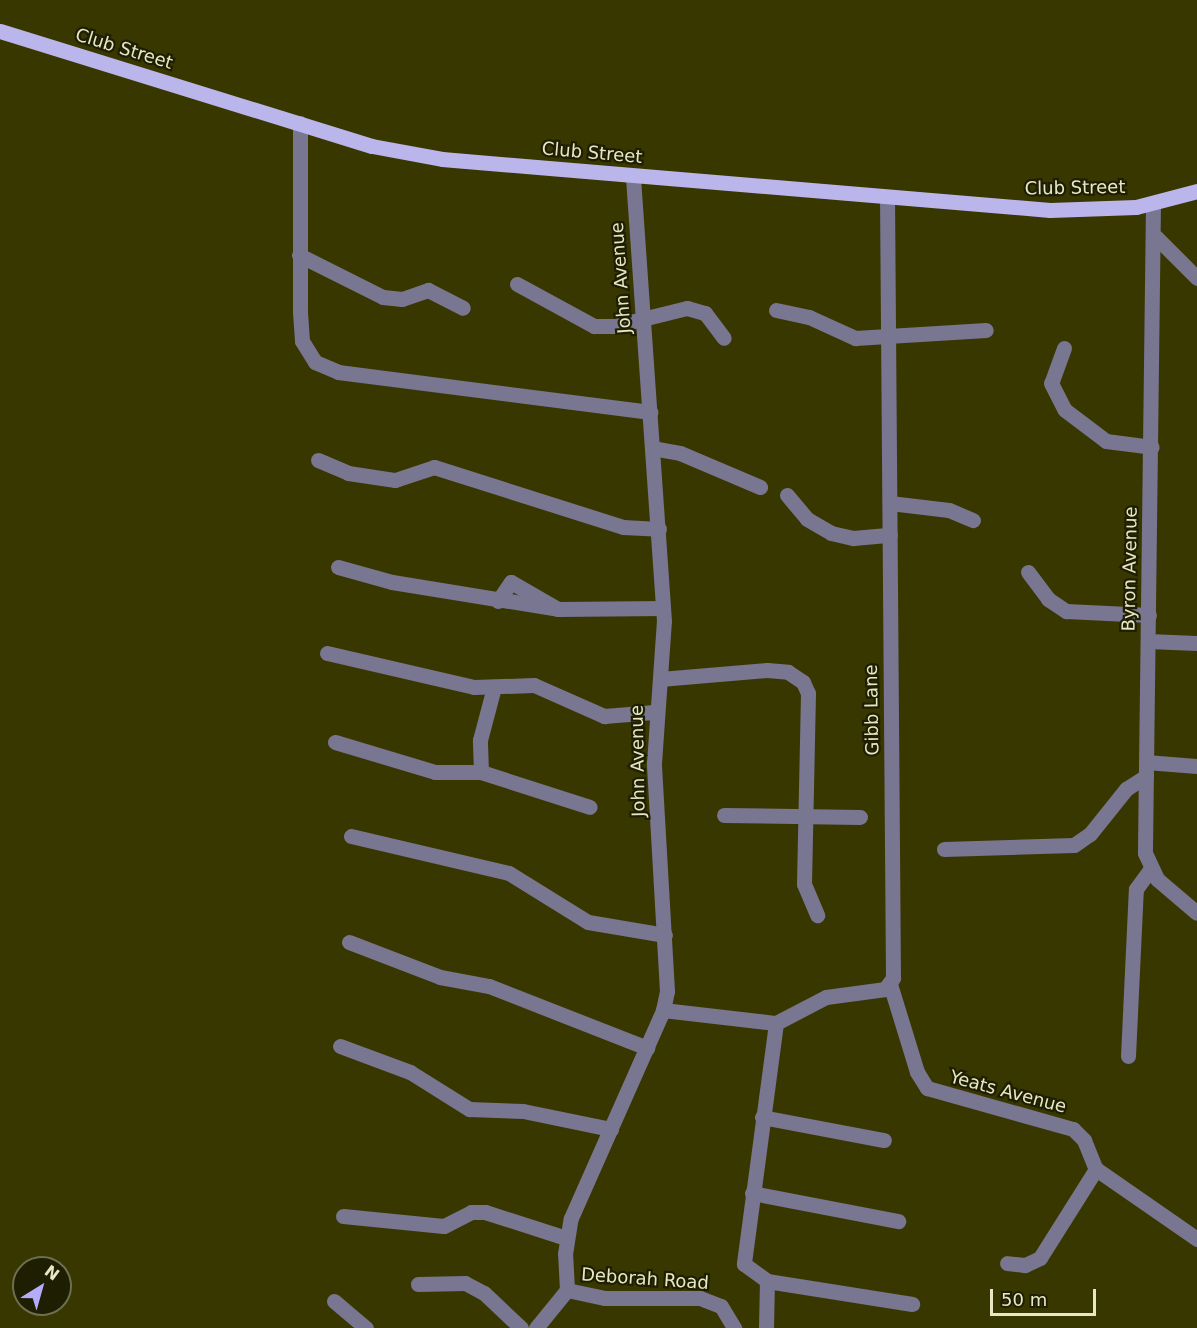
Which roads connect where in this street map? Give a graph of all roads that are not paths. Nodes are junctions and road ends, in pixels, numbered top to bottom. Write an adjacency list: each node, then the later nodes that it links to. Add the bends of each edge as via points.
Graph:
1 (0, 31): 2 (main road, Club Street)
2 (300, 123): 3 (main road, Club Street, via 407,154); 8 (street)
3 (633, 177): 5 (main road, Club Street); 13 (street, John Avenue)
4 (1197, 191): 6 (main road, Club Street)
5 (887, 198): 6 (main road, Club Street, via 1050,210); 15 (street, Gibb Lane)
6 (1153, 203): 7 (street, Byron Avenue)
7 (1156, 237): 9 (street); 19 (street, Byron Avenue)
8 (299, 255): 11 (street, via 383,297 402,299 428,290); 18 (street, via 302,341 309,357 321,366)
9 (1197, 278)
10 (517, 284): 13 (street, via 584,324 614,326)
11 (463, 308)
12 (776, 310): 15 (street, via 809,317 855,338)
13 (643, 319): 16 (street, via 676,309 697,309 713,320); 18 (street, John Avenue)
14 (986, 330): 15 (street, via 918,331)
15 (889, 337): 24 (street, Gibb Lane)
16 (724, 338)
17 (1064, 348): 19 (street, via 1051,383 1065,410 1106,441)
18 (650, 411): 20 (street, John Avenue)
19 (1152, 447): 33 (street, Byron Avenue)
20 (652, 448): 22 (street, via 680,453); 26 (street, John Avenue)
21 (318, 460): 26 (street, via 348,473 395,480 434,467 623,527)
22 (760, 486)
23 (787, 495): 27 (street, via 807,519 831,533 853,538)
24 (890, 503): 25 (street, via 949,510); 27 (street, Gibb Lane)
25 (973, 520)
26 (659, 529): 31 (street, John Avenue)
27 (890, 535): 55 (street, Gibb Lane, via 895,930)
28 (338, 567): 30 (street)
29 (1028, 573): 33 (street, via 1048,599 1066,611)
30 (498, 601): 32 (street); 32 (street, via 508,583 514,582)
31 (663, 608): 32 (street); 37 (street, John Avenue)
32 (558, 609)
33 (1149, 615): 34 (street, Byron Avenue)
34 (1148, 641): 35 (street); 42 (street, Byron Avenue)
35 (1197, 643)
36 (327, 653): 38 (street, via 474,687)
37 (660, 679): 39 (street, John Avenue); 46 (street, via 749,670 797,676 808,693)
38 (494, 687): 39 (street, via 534,685 604,716); 43 (street, via 480,740)
39 (654, 712): 53 (street, John Avenue)
40 (335, 742): 43 (street, via 435,772)
41 (1197, 766): 42 (street)
42 (1146, 769): 49 (street, via 1090,834 1074,845); 50 (street, Byron Avenue, via 1145,853)
43 (481, 772): 44 (street)
44 (590, 807)
45 (724, 815): 46 (street)
46 (805, 817): 47 (street); 52 (street, via 804,884)
47 (860, 817)
48 (351, 836): 53 (street, via 509,873 588,922)
49 (944, 849)
50 (1150, 870): 51 (street); 60 (street, via 1136,889)
51 (1197, 913)
52 (817, 915)
53 (665, 935): 56 (street, John Avenue)
54 (349, 942): 59 (street, via 440,977 489,986)
55 (890, 984): 57 (street, via 879,991 826,997); 64 (street, Yeats Avenue, via 917,1072 927,1088 1073,1129 1084,1140)
56 (663, 1010): 57 (street); 59 (street, John Avenue)
57 (776, 1023): 61 (street)
58 (340, 1046): 62 (street, via 410,1072 470,1109 523,1111)
59 (647, 1048): 62 (street, John Avenue)
60 (1128, 1056)
61 (762, 1117): 63 (street); 65 (street)
62 (611, 1129): 68 (street, John Avenue, via 575,1206)
63 (884, 1140)
64 (1096, 1169): 69 (street); 70 (street, via 1050,1246 1025,1265)
65 (752, 1193): 67 (street); 71 (street, via 742,1260 748,1269)
66 (343, 1216): 68 (street, via 444,1226 471,1212 485,1212)
67 (898, 1221)
68 (566, 1238): 73 (street, John Avenue)
69 (1197, 1239)
70 (1007, 1263)
71 (767, 1281): 75 (street); 80 (street)
72 (418, 1284): 77 (street, via 465,1283 484,1293)
73 (567, 1290): 78 (street); 79 (street, Deborah Road, via 605,1298 700,1299 721,1306)
74 (333, 1301): 76 (street)
75 (912, 1304)
76 (366, 1328)
77 (521, 1328)
78 (536, 1328)
79 (734, 1328)
80 (766, 1328)

